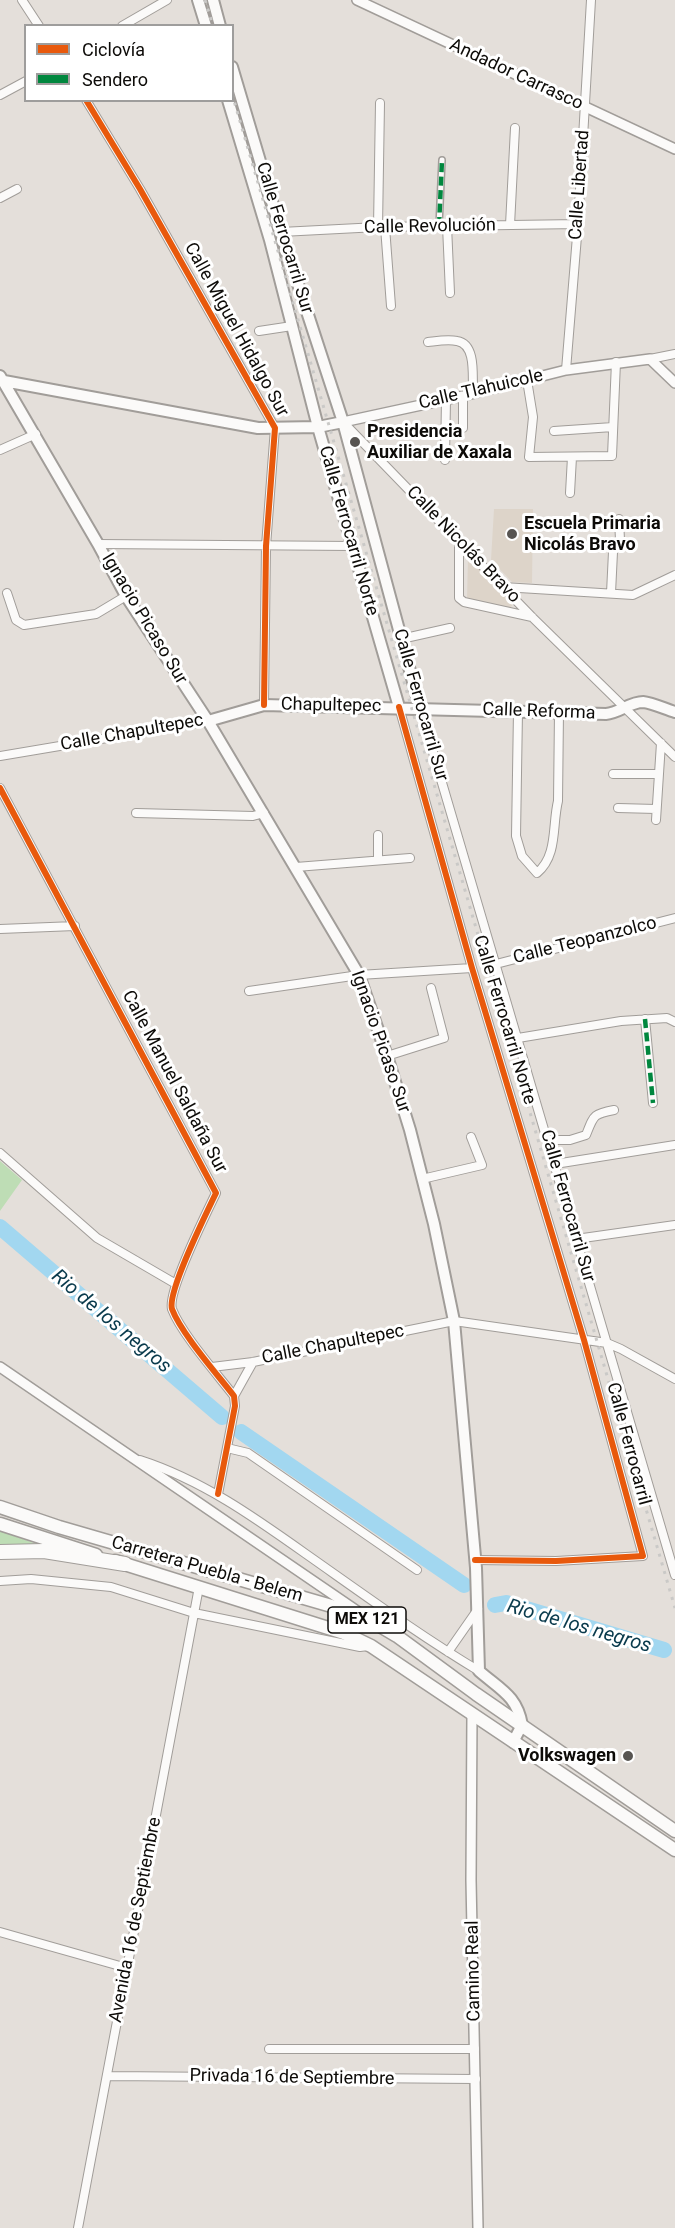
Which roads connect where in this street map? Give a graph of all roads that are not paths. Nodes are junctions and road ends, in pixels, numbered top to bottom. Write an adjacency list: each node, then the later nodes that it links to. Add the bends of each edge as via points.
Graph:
1 (22, 0): 7 (street)
2 (167, 0): 8 (street)
3 (198, 0): 9 (main road)
4 (213, 0): 10 (main road)
5 (357, 0): 17 (street, Andador Carrasco)
6 (591, 0): 17 (street, Calle Libertad)
7 (38, 24)
8 (125, 24)
9 (205, 24)
10 (219, 24)
11 (234, 74): 27 (main road, Calle Ferrocarril Sur)
12 (24, 82): 13 (street)
13 (0, 95)
14 (87, 102): 45 (street, Calle Miguel Hidalgo Sur)
15 (229, 102): 30 (main road, Calle Ferrocarril Norte)
16 (380, 103): 26 (street)
17 (585, 107): 19 (street, Andador Carrasco); 23 (street, Calle Libertad)
18 (515, 129): 24 (street)
19 (675, 149)
20 (442, 160): 25 (street)
21 (17, 189): 22 (street)
22 (0, 198)
23 (578, 224): 24 (street, Calle Revolución); 36 (street, Calle Libertad)
24 (510, 225): 25 (street, Calle Revolución)
25 (443, 226): 26 (street, Calle Revolución); 28 (street)
26 (381, 227): 27 (street, Calle Revolución); 29 (street)
27 (281, 232): 42 (main road, Calle Ferrocarril Sur)
28 (450, 293)
29 (391, 306)
30 (292, 326): 31 (street); 43 (main road, Calle Ferrocarril Norte)
31 (259, 331)
32 (428, 342): 40 (street, via 457,340 466,344 470,350)
33 (675, 354): 34 (street, Calle Tlahuicole)
34 (650, 359): 35 (street, Calle Tlahuicole); 39 (street)
35 (616, 362): 36 (street, Calle Tlahuicole); 44 (street)
36 (566, 370): 38 (street, Calle Tlahuicole)
37 (2, 378): 45 (main road, Calle Tlahuicole, via 258,428); 48 (main road, Ignacio Picaso Sur)
38 (527, 380): 40 (street, Calle Tlahuicole); 50 (street, via 533,417 529,457)
39 (675, 383)
40 (468, 395): 41 (street, Calle Tlahuicole); 46 (street)
41 (446, 399): 42 (street, Calle Tlahuicole); 51 (street)
42 (344, 422): 43 (main road, Calle Tlahuicole); 54 (street, Calle Nicolás Bravo); 65 (main road, Calle Ferrocarril Sur)
43 (318, 427): 45 (main road, Calle Tlahuicole); 57 (main road, Calle Ferrocarril Norte)
44 (613, 427): 47 (street); 50 (street, via 612,456)
45 (275, 428): 56 (street, Calle Miguel Hidalgo Sur)
46 (463, 428)
47 (555, 431)
48 (36, 434): 49 (street); 55 (main road, Ignacio Picaso Sur)
49 (0, 450)
50 (572, 457): 52 (street)
51 (445, 460)
52 (570, 493)
53 (619, 519): 61 (street, via 620,540 613,552)
54 (459, 541): 59 (street, Calle Nicolás Bravo); 63 (street, Calle Nicolás Bravo, via 459,598)
55 (98, 543): 56 (street); 62 (main road, Ignacio Picaso Sur)
56 (266, 546): 57 (street); 66 (street, Calle Miguel Hidalgo Sur)
57 (352, 546): 67 (main road, Calle Ferrocarril Norte)
58 (675, 575): 61 (street, via 633,595)
59 (503, 587): 61 (street); 63 (street, Calle Nicolás Bravo)
60 (7, 593): 62 (street, via 16,620 24,625 96,614)
61 (611, 593)
62 (126, 596): 73 (main road, Ignacio Picaso Sur)
63 (532, 617): 69 (street, Calle Nicolás Bravo)
64 (450, 628): 65 (street)
65 (401, 639): 68 (main road, Calle Ferrocarril Sur)
66 (264, 705): 67 (main road, Chapultepec); 73 (main road, Calle Chapultepec)
67 (399, 707): 68 (main road, Calle Reforma); 93 (street, Calle Ferrocarril Norte)
68 (420, 708): 70 (main road, Calle Reforma); 92 (street, Calle Ferrocarril Sur)
69 (625, 708): 71 (main road, Calle Reforma, via 606,714); 72 (main road, Calle Reforma, via 643,702); 74 (street, Calle Nicolás Bravo)
70 (518, 711): 71 (main road, Calle Reforma); 71 (street, via 516,836 522,856 537,873 548,861 553,847)
71 (559, 712)
72 (675, 712)
73 (208, 721): 75 (street, Calle Chapultepec); 83 (main road, Ignacio Picaso Sur)
74 (661, 743): 76 (street, Calle Nicolás Bravo); 78 (street)
75 (0, 756)
76 (675, 757)
77 (613, 774): 78 (street)
78 (658, 774): 81 (street)
79 (0, 788): 90 (street, Calle Manuel Saldaña Sur)
80 (618, 808): 81 (street)
81 (656, 809): 84 (street)
82 (136, 813): 83 (street)
83 (264, 813): 88 (main road, Ignacio Picaso Sur)
84 (656, 820)
85 (378, 836): 87 (street)
86 (410, 858): 87 (street)
87 (378, 860): 88 (street)
88 (296, 867): 94 (main road, Ignacio Picaso Sur)
89 (675, 918): 92 (street, Calle Teopanzolco)
90 (75, 926): 91 (street); 111 (street, Calle Manuel Saldaña Sur, via 216,1193)
91 (0, 929)
92 (496, 964): 99 (street, Calle Ferrocarril Sur)
93 (472, 968): 94 (street); 113 (street, Calle Ferrocarril Norte)
94 (359, 975): 96 (street); 100 (main road, Ignacio Picaso Sur)
95 (431, 988): 100 (street, via 444,1038)
96 (249, 991)
97 (645, 1019): 98 (street); 99 (street); 101 (street)
98 (671, 1020)
99 (518, 1038): 104 (street, Calle Ferrocarril Sur)
100 (387, 1056): 108 (main road, Ignacio Picaso Sur)
101 (653, 1103)
102 (614, 1110): 104 (street, via 597,1113 586,1135 578,1139)
103 (471, 1137): 108 (street, via 482,1165)
104 (548, 1140): 107 (street, Calle Ferrocarril Sur)
105 (675, 1145): 107 (street)
106 (0, 1153): 111 (street, via 97,1238)
107 (555, 1164): 110 (street, Calle Ferrocarril Sur)
108 (422, 1179): 112 (main road, Ignacio Picaso Sur)
109 (675, 1225): 110 (street)
110 (576, 1239): 114 (street, Calle Ferrocarril Sur)
111 (176, 1284): 117 (street, Calle Manuel Saldaña Sur, via 171,1307)
112 (454, 1321): 113 (street, Calle Chapultepec); 115 (street, Calle Chapultepec); 126 (main road, Ignacio Picaso Sur)
113 (584, 1340): 114 (street, Calle Chapultepec); 126 (street, Calle Ferrocarril, via 643,1556)
114 (606, 1343): 118 (street, Calle Chapultepec); 129 (street, Calle Ferrocarril)
115 (253, 1362): 117 (street, Calle Chapultepec); 119 (street)
116 (0, 1367): 121 (street)
117 (212, 1367): 119 (street, Calle Manuel Saldaña Sur)
118 (675, 1379)
119 (234, 1396): 120 (street)
120 (226, 1448): 122 (street); 128 (street, via 248,1453)
121 (129, 1456): 122 (street); 134 (street)
122 (218, 1494): 136 (street)
123 (0, 1507): 134 (main road, Carretera Puebla - Belem / MEX 121, via 335,1607)
124 (0, 1524): 127 (main road, Carretera Puebla - Belem / MEX 121)
125 (0, 1552): 127 (highway, via 44,1551)
126 (475, 1560): 132 (main road, Ignacio Picaso Sur)
127 (125, 1564): 131 (main road, Carretera Puebla - Belem / MEX 121)
128 (417, 1570)
129 (675, 1575)
130 (0, 1581): 133 (street, via 31,1579 111,1587)
131 (199, 1587): 133 (street, Avenida 16 de Septiembre); 135 (main road, Carretera Puebla - Belem / MEX 121, via 344,1633)
132 (478, 1609): 136 (street); 137 (main road, Ignacio Picaso Sur)
133 (194, 1613): 135 (street); 144 (street, Avenida 16 de Septiembre)
134 (375, 1623): 139 (main road, Carretera Puebla - Belem / MEX 121)
135 (371, 1646): 138 (main road, Carretera Puebla - Belem / MEX 121)
136 (448, 1652): 137 (street)
137 (479, 1671): 139 (main road, via 514,1701)
138 (472, 1714): 140 (main road, Carretera Puebla - Belem / MEX 121); 146 (street, Camino Real)
139 (522, 1725): 140 (main road); 141 (main road, Carretera Puebla - Belem / MEX 121)
140 (513, 1742): 142 (main road, Carretera Puebla - Belem / MEX 121)
141 (675, 1831)
142 (675, 1850)
143 (0, 1932): 144 (street)
144 (128, 1968): 147 (street, Avenida 16 de Septiembre)
145 (269, 2049): 146 (street)
146 (475, 2049): 148 (street, Camino Real)
147 (107, 2076): 148 (street, Privada 16 de Septiembre); 149 (street, Avenida 16 de Septiembre)
148 (476, 2079): 150 (street, Camino Real)
149 (78, 2228)
150 (478, 2228)

